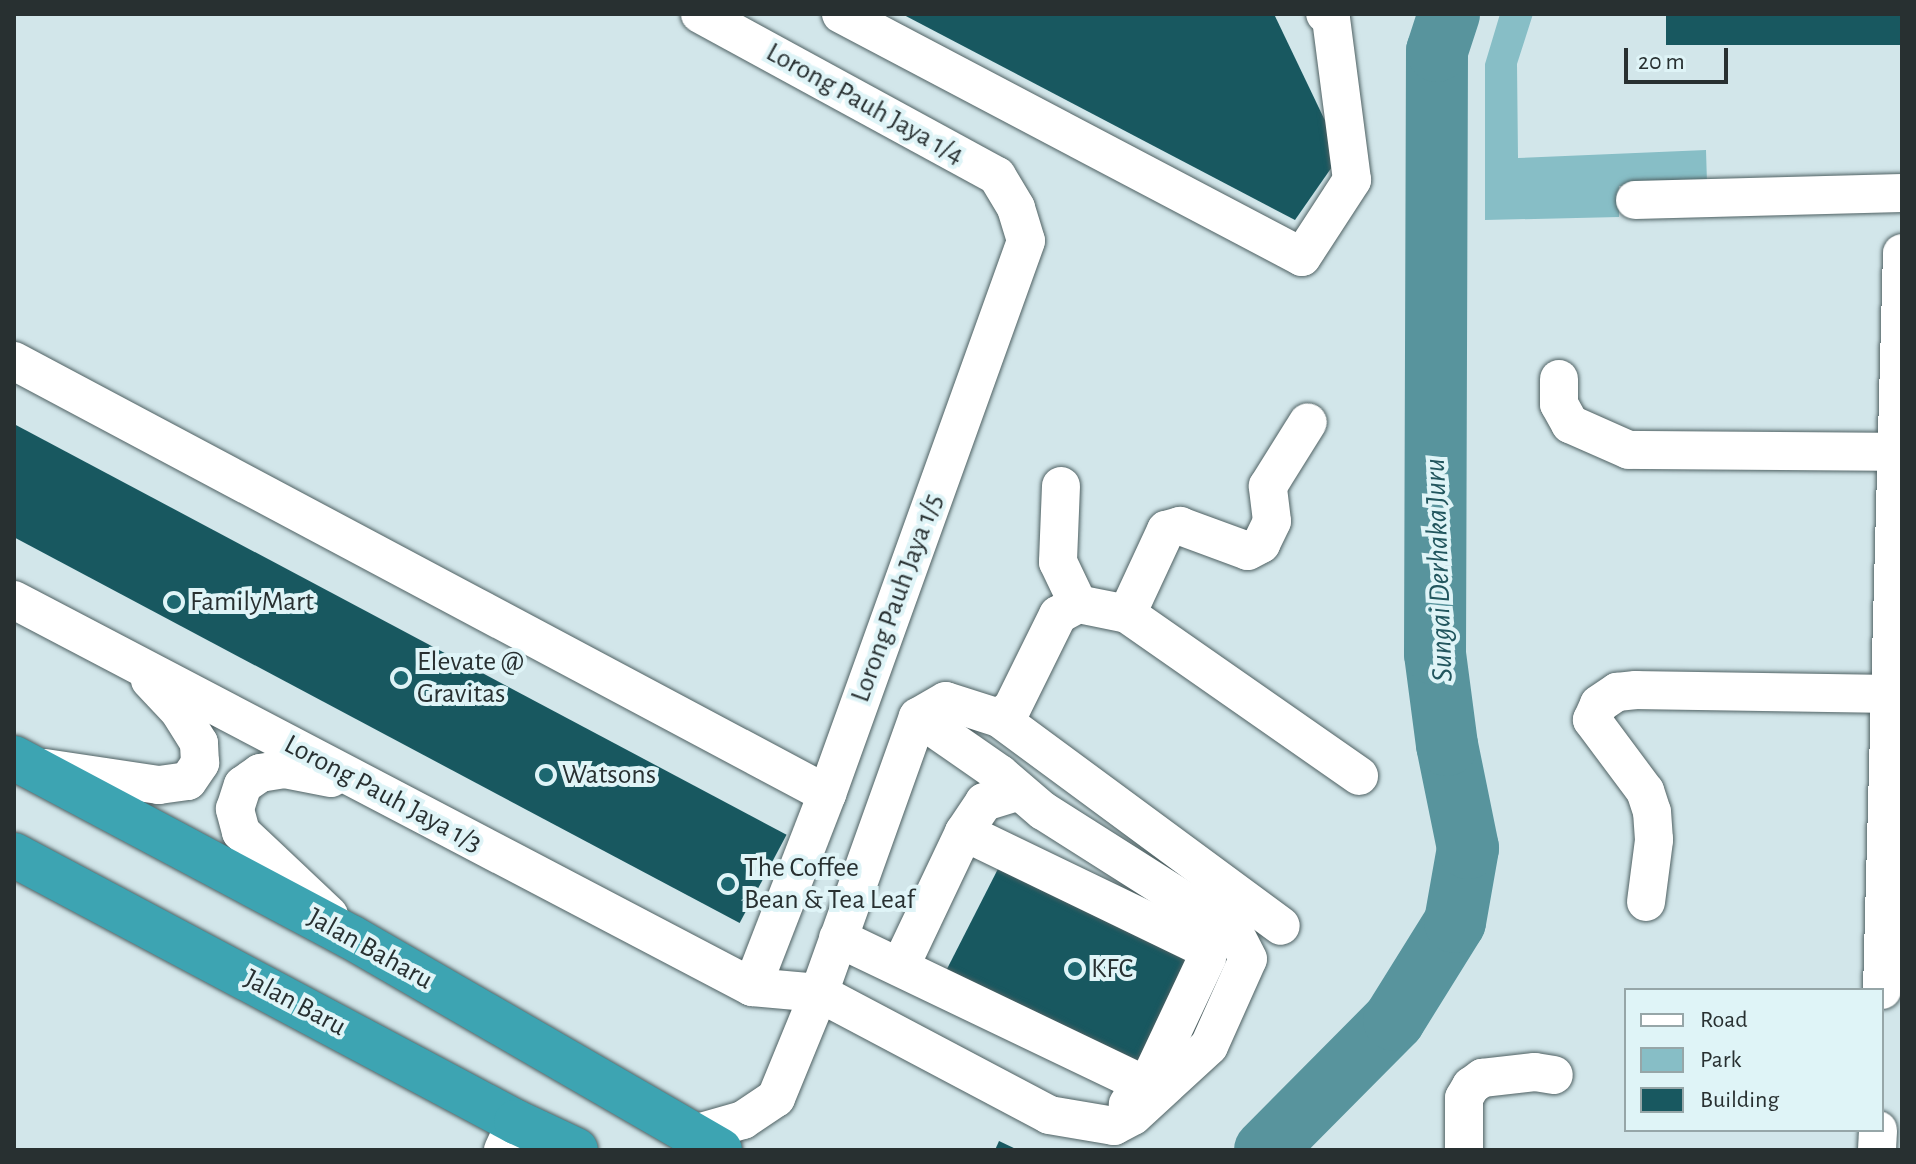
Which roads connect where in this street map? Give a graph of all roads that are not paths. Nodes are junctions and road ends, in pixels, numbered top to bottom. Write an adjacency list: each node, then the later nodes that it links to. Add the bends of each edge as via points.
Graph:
1 (700, 14): 6 (street, Lorong Pauh Jaya 1/4, via 997,176)
2 (841, 14): 3 (street, via 1302,257 1352,180 1331,18)
3 (1325, 14)
4 (1902, 193): 5 (street)
5 (1635, 200)
6 (1016, 208): 23 (street, Lorong Pauh Jaya 1/5, via 1026,241)
7 (1902, 253): 11 (street)
8 (14, 361): 23 (street)
9 (1559, 379): 11 (street, via 1559,404 1570,424 1629,450)
10 (1308, 422): 15 (street, via 1268,486 1272,521 1261,544 1248,551 1180,526 1166,530)
11 (1897, 452): 17 (street)
12 (1061, 486): 14 (street, via 1058,562)
13 (14, 600): 16 (street, Lorong Pauh Jaya 1/3)
14 (1078, 604): 15 (street); 19 (street, via 1058,615 1012,708)
15 (1127, 614): 21 (street)
16 (130, 659): 20 (street, via 180,712 199,743 200,763 188,781 159,785); 22 (street, Lorong Pauh Jaya 1/3)
17 (1890, 694): 29 (street, via 1636,690 1617,692 1599,704 1592,720 1645,791 1652,812); 35 (street)
18 (918, 717): 19 (street, via 946,701); 24 (street); 33 (street)
19 (999, 718): 31 (street)
20 (22, 762): 32 (highway, Jalan Baharu)
21 (1359, 776)
22 (361, 784): 32 (street, via 285,769 260,773 243,785 235,809 241,832); 34 (street, Lorong Pauh Jaya 1/3)
23 (827, 794): 34 (street, Lorong Pauh Jaya 1/5)
24 (1030, 801): 25 (street, via 984,802); 27 (street); 28 (street)
25 (964, 832): 27 (street); 33 (street)
26 (14, 855): 40 (highway, Jalan Baru)
27 (1021, 860): 30 (street)
28 (1151, 879): 30 (street); 39 (street, via 1234,932 1248,959 1209,1046 1133,1116)
29 (1646, 902)
30 (1133, 914): 38 (street, via 1204,948 1207,958 1151,1077)
31 (1281, 926)
32 (351, 937): 41 (highway, Jalan Baharu)
33 (870, 953): 36 (street); 38 (street)
34 (752, 987): 36 (street)
35 (1882, 988)
36 (834, 1001): 39 (street, via 1049,1115); 41 (street, via 776,1098)
37 (1554, 1075): 43 (street, via 1482,1078 1471,1086 1464,1098)
38 (1141, 1083): 39 (street)
39 (1114, 1126)
40 (510, 1136): 42 (highway, Jalan Baru)
41 (707, 1142)
42 (576, 1150)
43 (1464, 1150)

